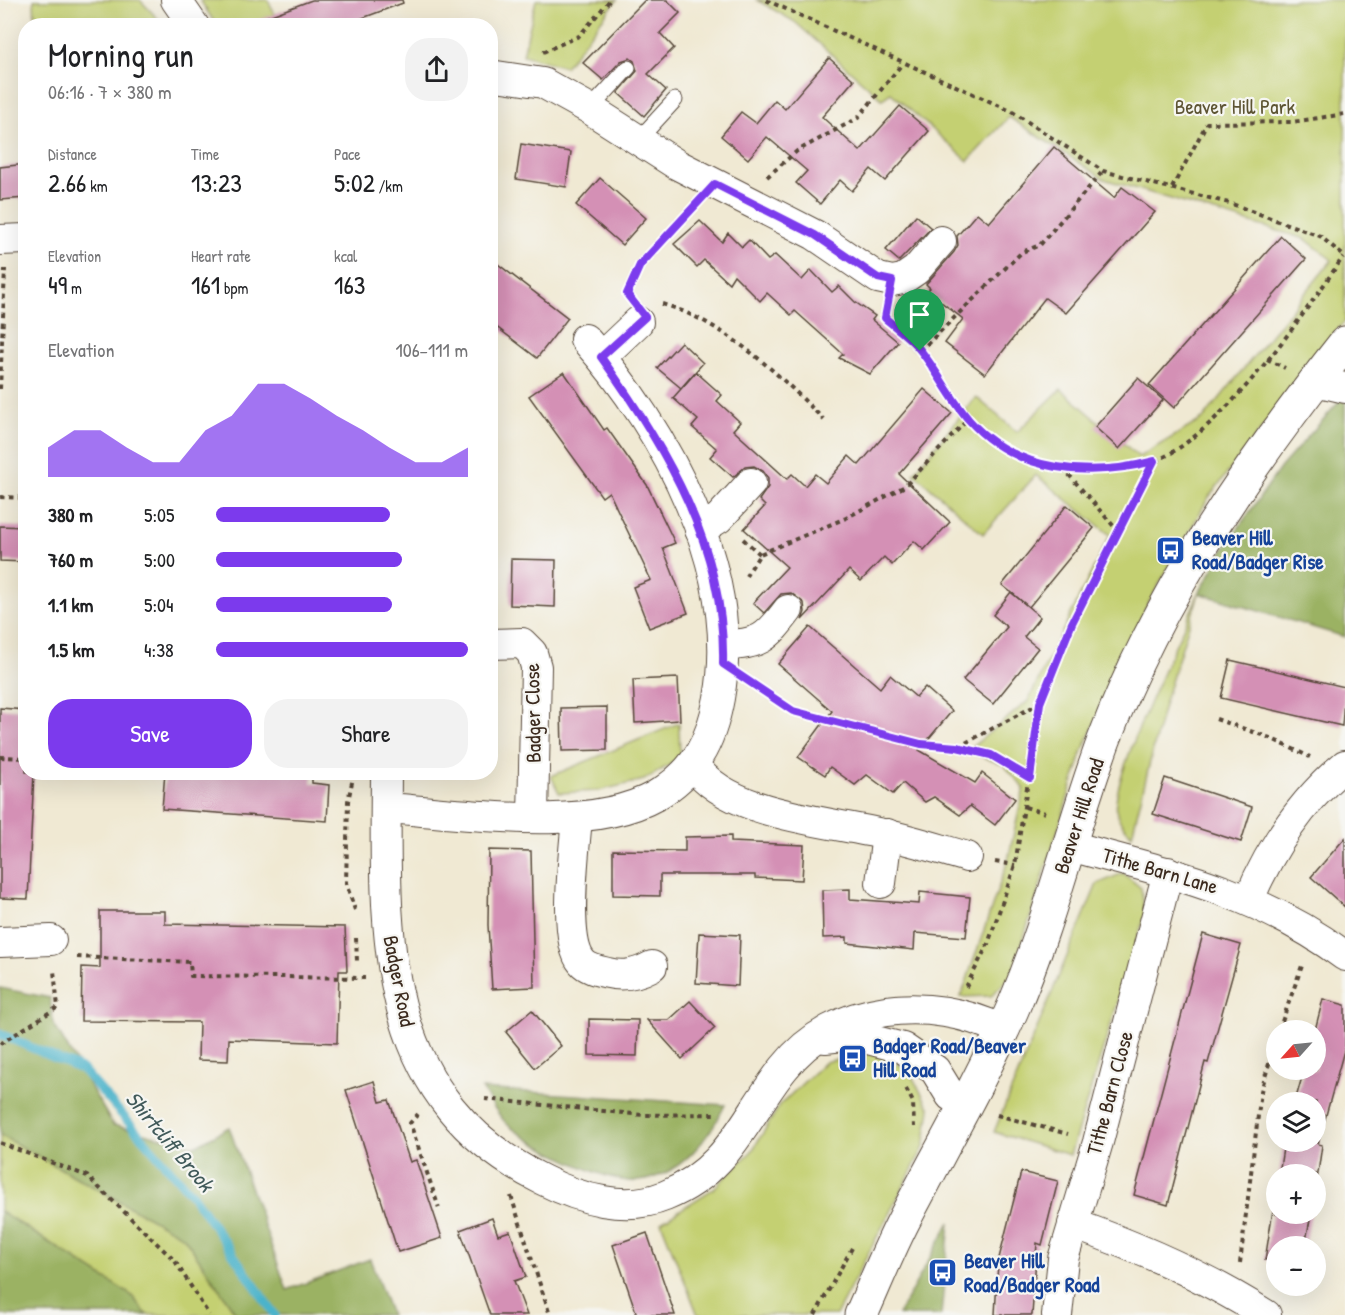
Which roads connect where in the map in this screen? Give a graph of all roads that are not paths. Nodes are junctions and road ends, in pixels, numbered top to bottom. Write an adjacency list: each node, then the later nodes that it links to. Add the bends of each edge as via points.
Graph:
1 (176, 0): 2 (street)
2 (188, 18)
3 (628, 68): 6 (lane)
4 (498, 76): 6 (street, via 543,83)
5 (675, 100): 7 (lane)
6 (590, 109): 7 (street)
7 (639, 139): 8 (street, via 676,164 815,235 878,278 903,279)
8 (941, 241)
9 (638, 309): 13 (street, via 593,348 646,421 679,480)
10 (1345, 343): 11 (main road, Beaver Hill Road)
11 (1330, 384): 24 (main road, Beaver Hill Road, via 1235,491 1184,572 1104,739)
12 (752, 483): 13 (street, via 719,518)
13 (700, 530): 16 (street, via 721,611)
14 (788, 610): 16 (street, via 772,632)
15 (498, 644): 22 (street, Badger Close, via 522,643 532,653 536,667)
16 (724, 654): 18 (street, via 717,712 706,745)
17 (1331, 763): 28 (street, via 1274,848)
18 (694, 765): 21 (street, via 654,797 618,811); 23 (street, via 702,777 716,786 761,808)
19 (386, 780): 20 (street, Badger Road)
20 (386, 808): 22 (street); 34 (street, Badger Road, via 386,883 395,979 406,1027 438,1094 465,1127 517,1166 560,1189 619,1204 641,1204 666,1196 717,1161 784,1067)
21 (577, 817): 22 (street); 32 (street, via 570,918 574,945 582,962 596,971 620,976)
22 (533, 818)
23 (887, 834): 25 (street); 27 (street)
24 (1070, 846): 26 (street, Tithe Barn Lane); 33 (main road, Beaver Hill Road)
25 (967, 857)
26 (1168, 872): 28 (street, Tithe Barn Lane); 36 (street, Tithe Barn Close)
27 (881, 883)
28 (1249, 899): 31 (street, Tithe Barn Lane, via 1315,934)
29 (51, 940): 30 (street)
30 (0, 942)
31 (1345, 956)
32 (652, 966)
33 (1002, 1029): 34 (street, Badger Road, via 975,1019 905,1008 862,1015); 35 (main road, Beaver Hill Road)
34 (816, 1040): 35 (street, via 852,1035 903,1048 935,1070 951,1096)
35 (966, 1103): 37 (main road, Beaver Hill Road, via 903,1222)
36 (1073, 1224): 38 (street, Tithe Barn Close, via 1063,1259); 39 (street, via 1137,1246 1189,1270)
37 (861, 1315)
38 (1057, 1315)
39 (1266, 1315)

